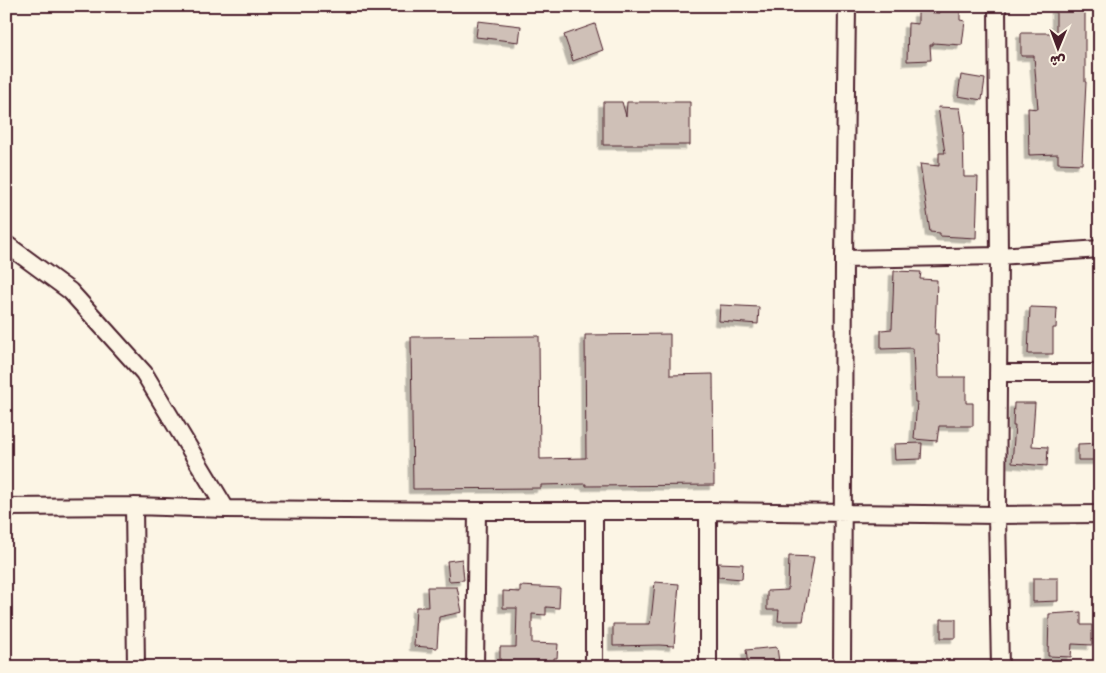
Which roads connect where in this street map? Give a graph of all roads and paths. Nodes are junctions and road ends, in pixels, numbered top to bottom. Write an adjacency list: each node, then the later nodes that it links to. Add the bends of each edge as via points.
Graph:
1 (847, 6): 6 (street)
2 (997, 6): 5 (street)
3 (6, 244): 11 (street, via 70,291 144,373)
4 (1100, 250): 5 (street)
5 (999, 256): 6 (street); 7 (street)
6 (844, 258): 15 (street)
7 (998, 373): 8 (street); 17 (street)
8 (1100, 373)
9 (134, 506): 10 (street); 11 (street); 18 (street)
10 (6, 507)
11 (226, 509): 13 (street)
12 (594, 510): 13 (street); 14 (street); 20 (street)
13 (476, 511): 19 (street)
14 (708, 511): 15 (street); 21 (street)
15 (842, 513): 17 (street); 22 (street)
16 (1100, 514): 17 (street)
17 (997, 515): 23 (street)
18 (136, 667)
19 (475, 667)
20 (594, 667)
21 (708, 667)
22 (842, 667)
23 (1000, 667)

